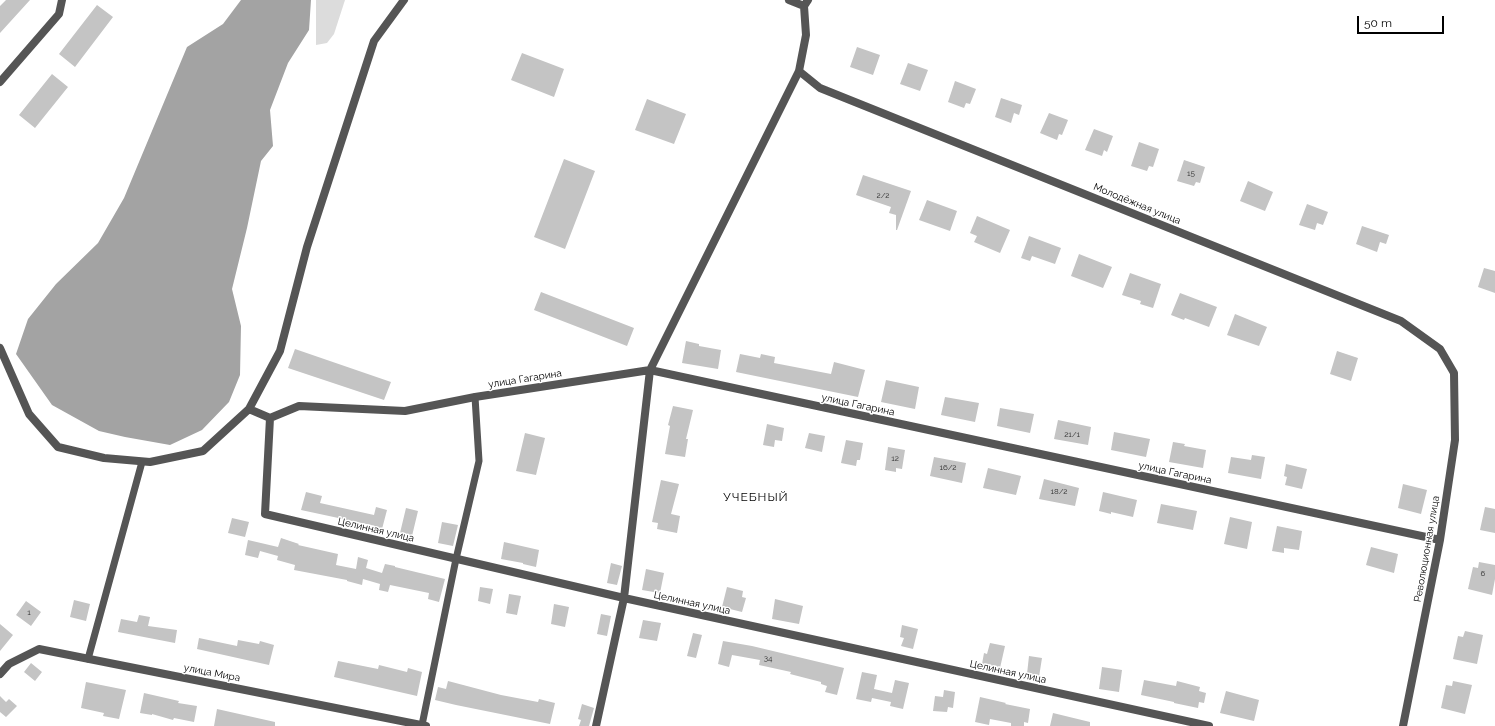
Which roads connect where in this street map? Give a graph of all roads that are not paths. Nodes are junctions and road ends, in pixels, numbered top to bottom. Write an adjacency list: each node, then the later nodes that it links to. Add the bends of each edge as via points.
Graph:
1 (62, 0): 6 (street, via 59,14)
2 (404, 0): 11 (street, via 374,41 307,246 280,351)
3 (789, 0): 4 (street)
4 (806, 3): 5 (street, via 806,36)
5 (799, 71): 8 (street); 9 (street, Молодёжная улица, via 820,88 1401,321 1440,349)
6 (0, 82)
7 (0, 348): 13 (street, via 29,414 58,447 104,458)
8 (650, 370): 10 (street, улица Гагарина); 14 (street, улица Гагарина); 16 (street)
9 (1454, 373): 14 (street, Революционная улица, via 1455,440)
10 (475, 397): 12 (street, улица Гагарина, via 405,411 299,406); 15 (lane, via 479,461)
11 (249, 409): 12 (street); 13 (street, via 203,451)
12 (270, 418): 15 (street, Целинная улица, via 265,514)
13 (142, 462): 17 (lane)
14 (1440, 540): 22 (street, Революционная улица)
15 (456, 559): 16 (street, Целинная улица); 19 (lane)
16 (624, 598): 20 (street); 21 (street, Целинная улица)
17 (88, 659): 18 (street, улица Мира, via 39,649 9,664); 19 (street, улица Мира)
18 (0, 674)
19 (424, 726)
20 (596, 726)
21 (1209, 726)
22 (1403, 726)

